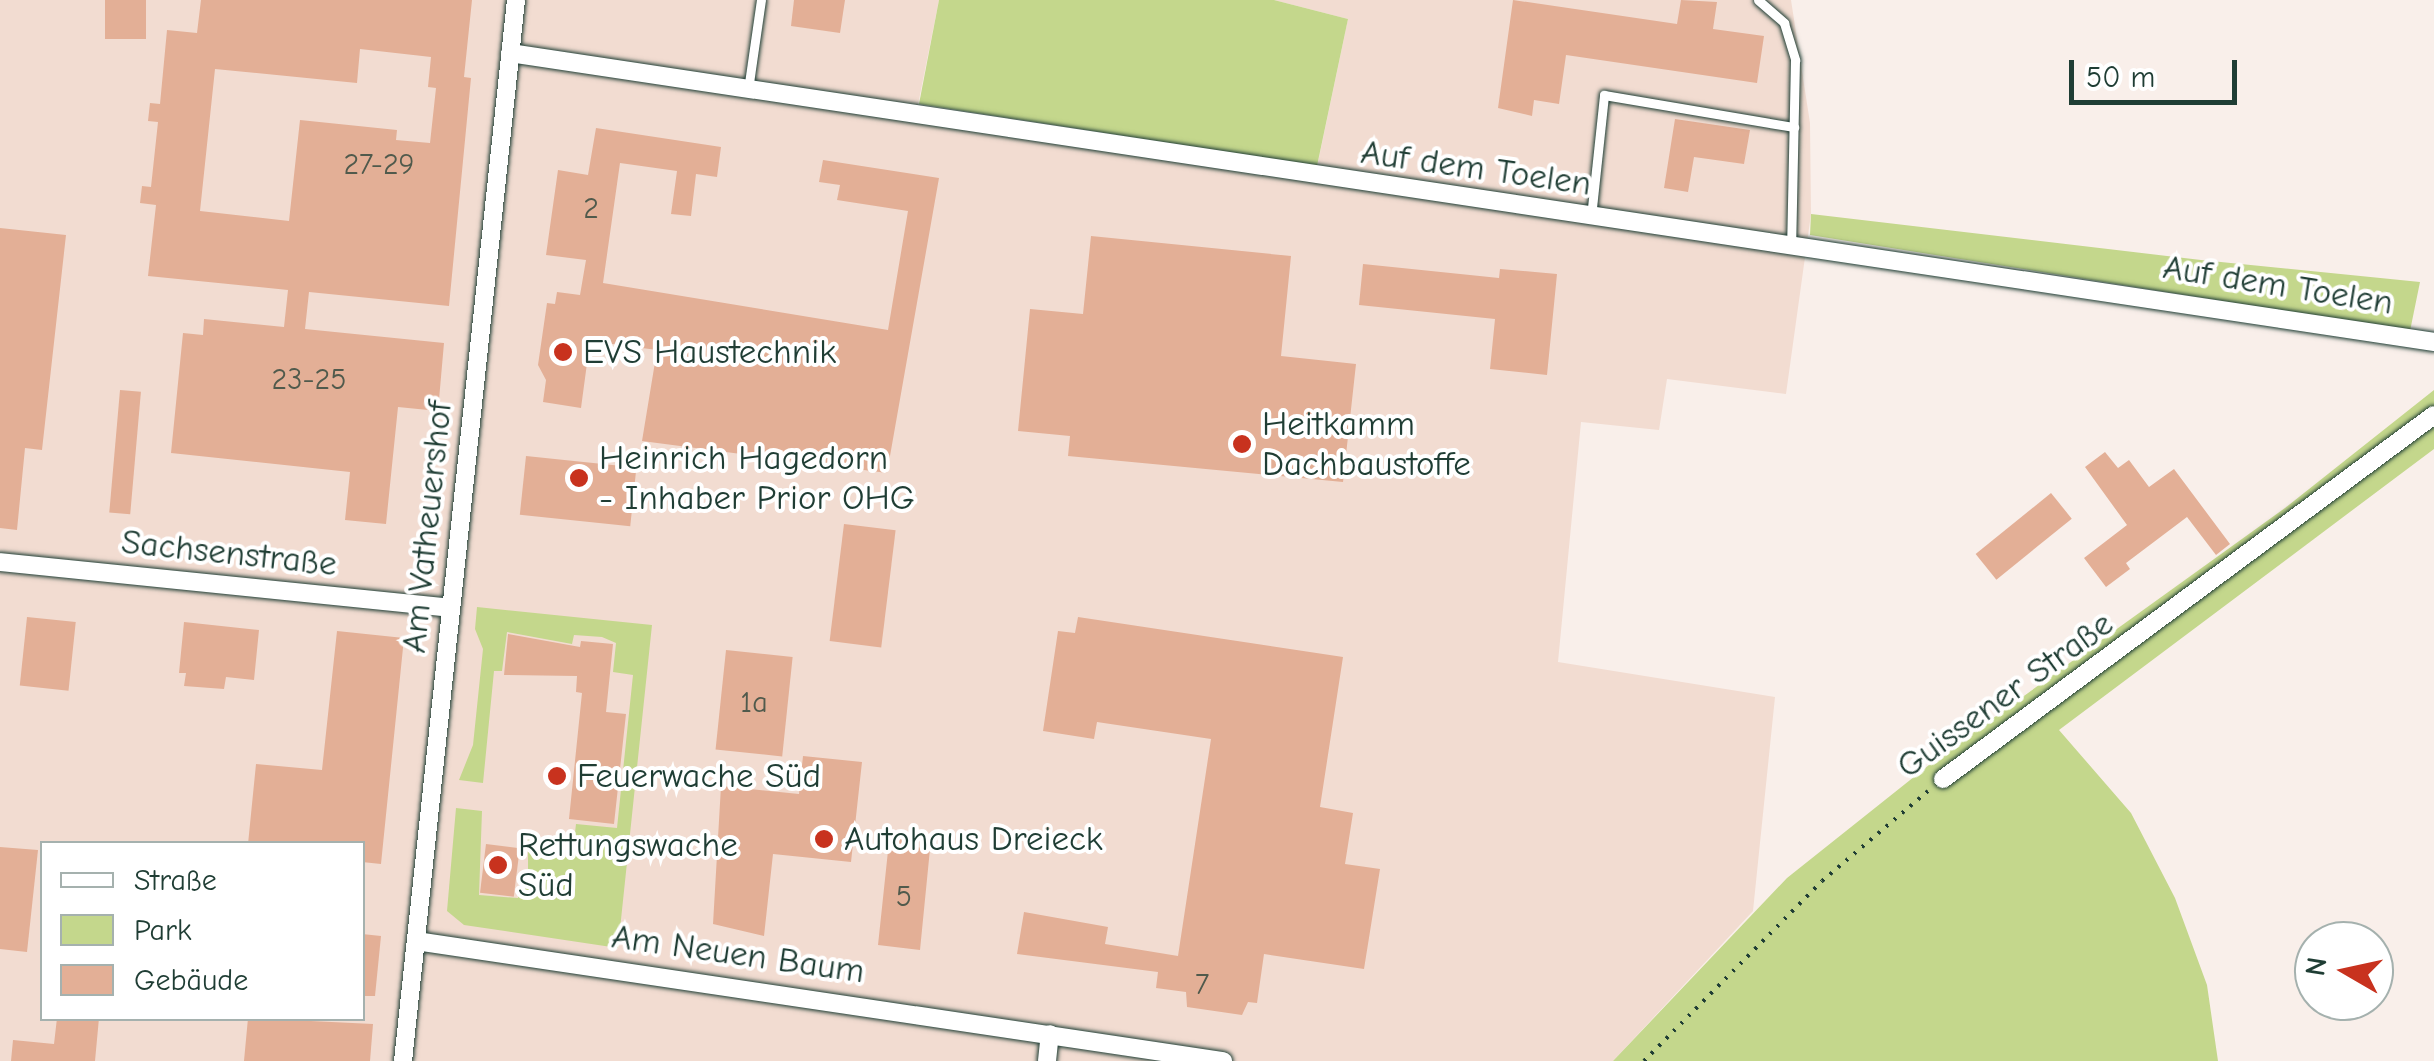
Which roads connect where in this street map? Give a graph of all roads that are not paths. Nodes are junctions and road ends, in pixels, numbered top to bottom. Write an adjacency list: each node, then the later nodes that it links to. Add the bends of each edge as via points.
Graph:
1 (516, 0): 4 (street, Am Vatheuershof)
2 (761, 0): 5 (lane)
3 (1758, 0): 6 (lane, via 1784,22 1795,60)
4 (510, 53): 5 (street, Auf dem Toelen); 12 (street, Am Vatheuershof)
5 (748, 90): 7 (street, Auf dem Toelen)
6 (1794, 127): 7 (lane, via 1604,95); 8 (lane)
7 (1590, 217): 8 (street, Auf dem Toelen)
8 (1791, 245): 9 (street, Auf dem Toelen)
9 (2434, 342)
10 (2434, 415): 13 (street, Guissener Straße)
11 (0, 562): 12 (street, Sachsenstraße)
12 (451, 608): 14 (street, Am Vatheuershof)
13 (1943, 779)
14 (416, 941): 15 (street, Am Neuen Baum); 16 (street, Am Vatheuershof)
15 (1050, 1034): 17 (street); 18 (street, Am Neuen Baum)
16 (403, 1061)
17 (1047, 1061)
18 (1224, 1061)

